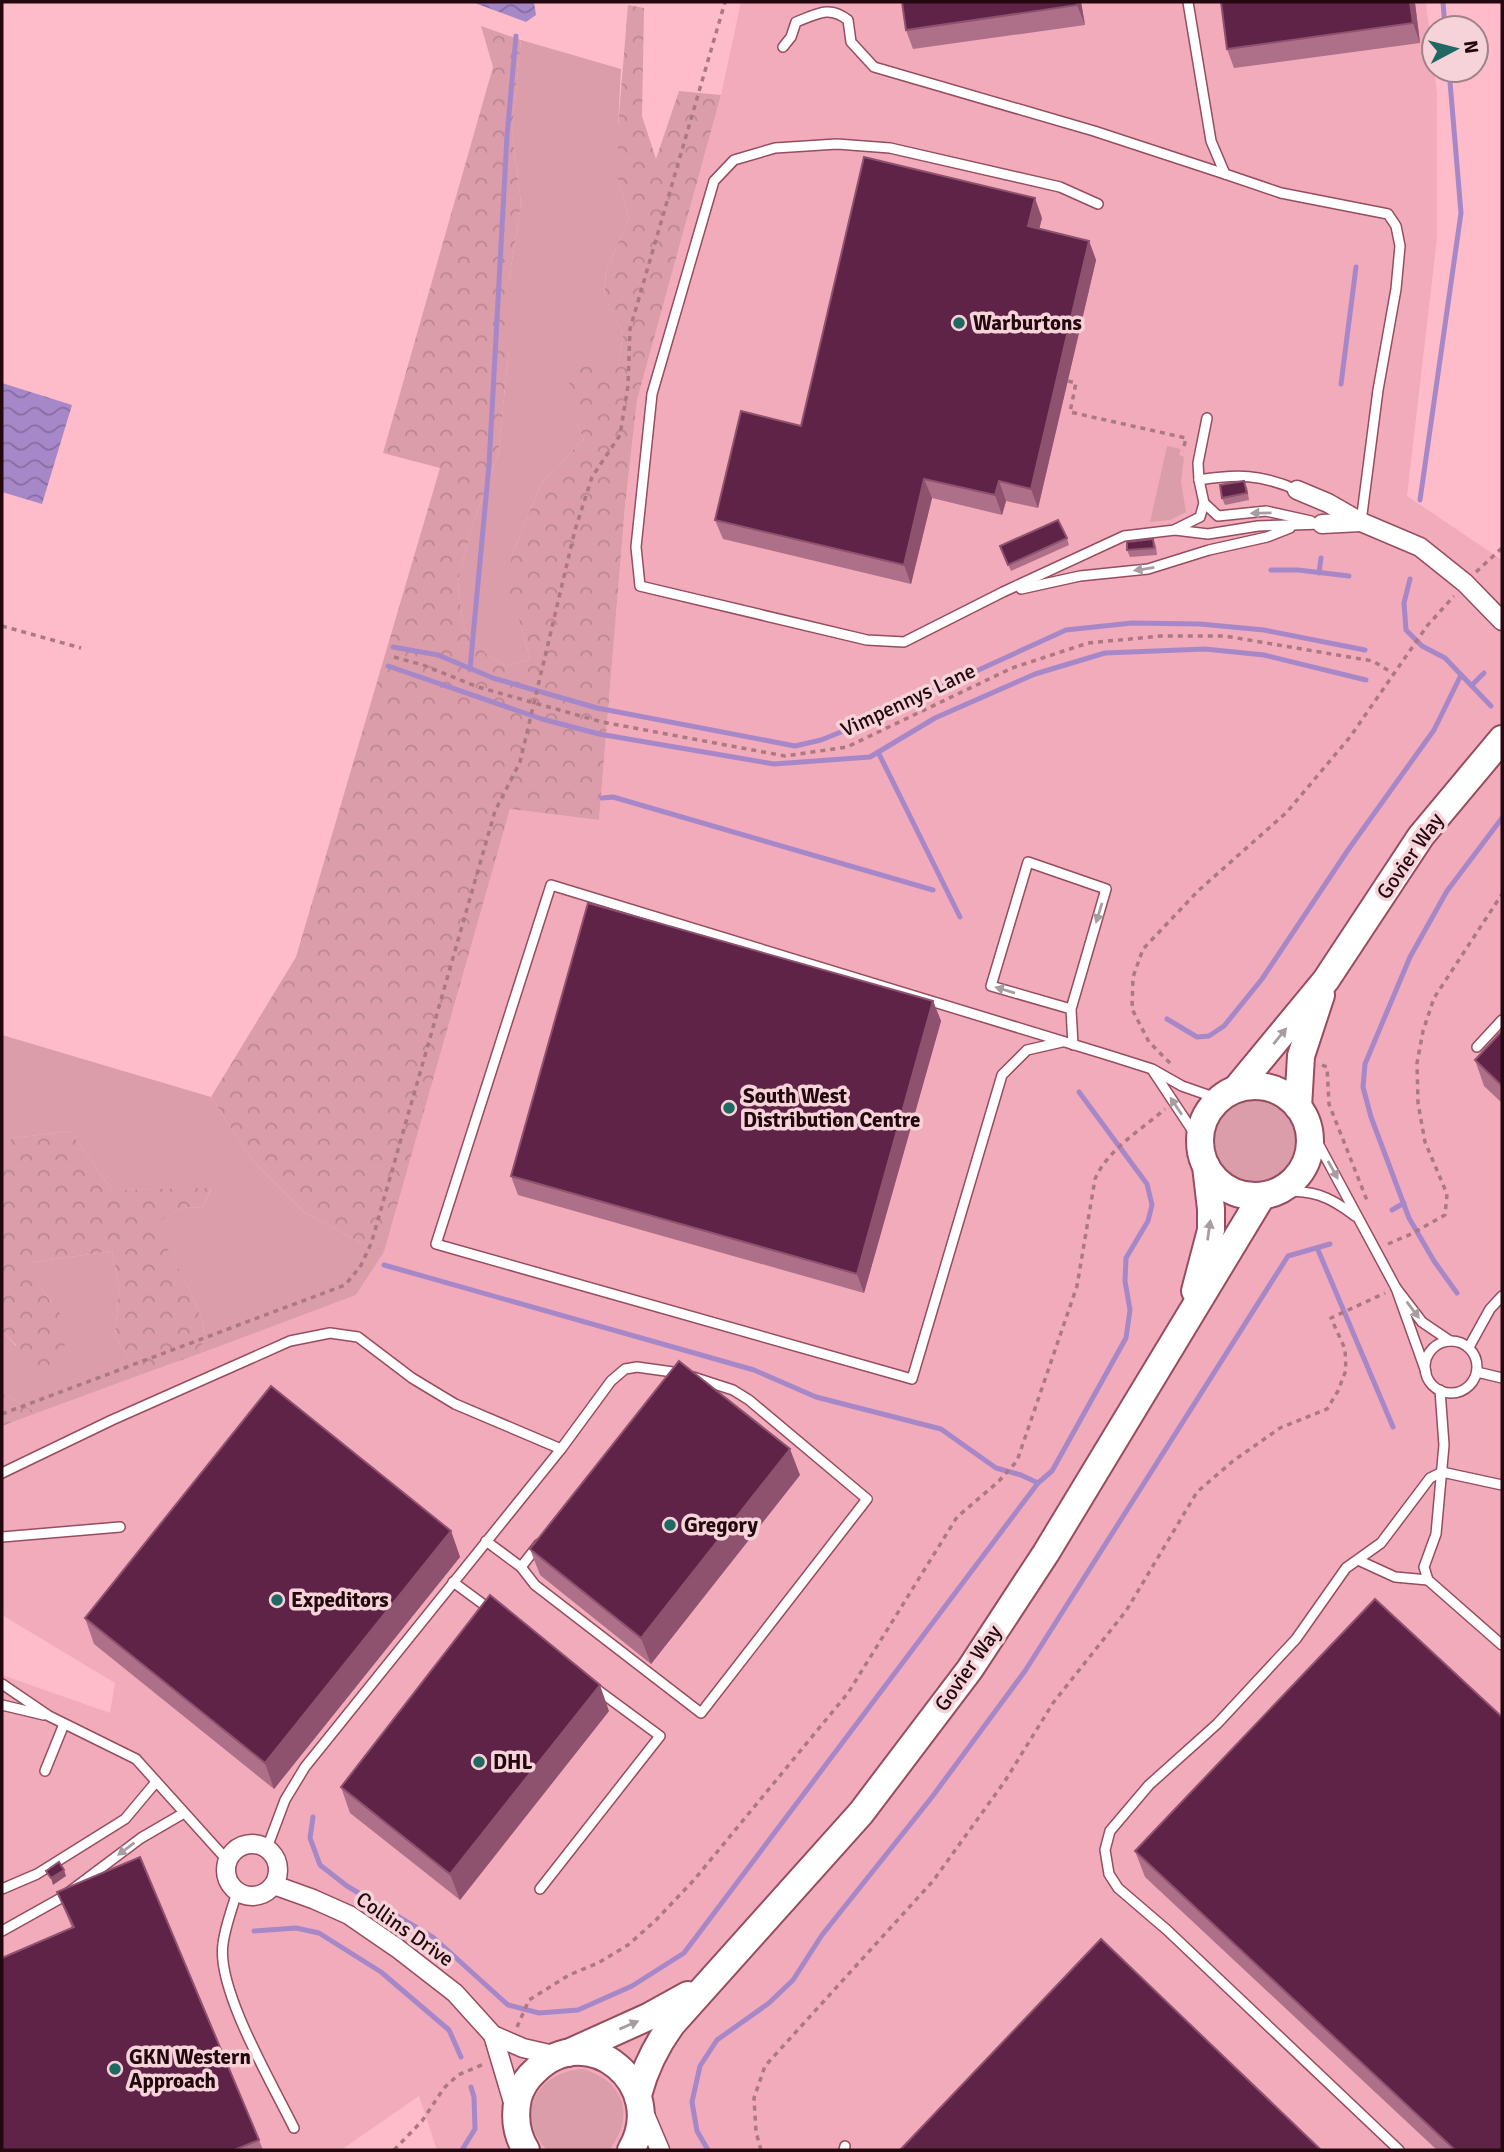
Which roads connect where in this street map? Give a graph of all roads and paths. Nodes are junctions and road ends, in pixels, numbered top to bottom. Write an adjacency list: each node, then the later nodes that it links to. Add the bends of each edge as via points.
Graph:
1 (725, 2): 23 (path, via 630,329 620,435 592,477)
2 (1188, 2): 4 (lane, via 1211,141)
3 (783, 47): 4 (lane, via 796,22 837,11 848,20 851,42 874,67)
4 (1225, 174): 12 (lane, via 1281,193 1388,214 1396,226 1400,246 1396,289)
5 (1098, 205): 16 (lane, via 1060,187 890,148 837,144 775,148 734,160 714,181 652,394 636,547 640,586 867,640 904,642)
6 (1068, 381): 8 (path, via 1076,383 1070,412 1186,438)
7 (1207, 418): 9 (lane)
8 (1183, 451)
9 (1199, 480): 10 (lane, via 1256,476); 11 (lane)
10 (1297, 490): 12 (street)
11 (1204, 503): 13 (lane, one-way to 11, via 1266,511 1218,516); 15 (lane, via 1200,517)
12 (1361, 522): 13 (street); 17 (street, via 1419,547)
13 (1322, 524): 14 (lane)
14 (1294, 526): 15 (lane, via 1208,534); 16 (lane, one-way to 16, via 1148,569 1080,576)
15 (1175, 530): 16 (lane, via 1124,536)
16 (1003, 592)
17 (1502, 621)
18 (2, 626): 20 (path)
19 (1427, 626): 22 (path)
20 (80, 648)
21 (394, 657): 23 (path, Vimpennys Lane)
22 (1394, 674): 23 (path, Vimpennys Lane, via 1373,661 1225,636 1088,643 1012,668 848,747 785,756 602,722); 33 (path, via 1350,737 1287,811 1198,891 1143,949 1133,977 1132,1009 1149,1042 1186,1076)
23 (534, 702): 51 (path, via 520,762 495,811 371,1244 360,1267 345,1285)
24 (1502, 739): 26 (street, Govier Way, via 1421,836)
25 (1502, 894): 40 (path, via 1434,998 1423,1031 1417,1063 1418,1103 1425,1142 1447,1194 1445,1214)
26 (1326, 980): 34 (street, Govier Way, one-way to 26); 36 (street, Govier Way, via 1301,1056)
27 (1071, 1009): 27 (lane, one-way to 27, via 991,986 1028,862 1106,889); 30 (lane)
28 (1502, 1020): 31 (lane)
29 (1062, 1042): 29 (lane, via 1027,1050 1002,1075 912,1379 436,1244 551,885); 30 (lane)
30 (1073, 1045): 32 (lane)
31 (1477, 1047)
32 (1152, 1069): 33 (lane); 35 (lane)
33 (1182, 1086): 34 (lane)
34 (1228, 1094): 36 (street, via 1253,1086 1270,1088 1286,1096); 37 (street, via 1209,1111 1202,1126)
35 (1174, 1102): 37 (lane, one-way to 35); 83 (path, via 1111,1154 1095,1179 1077,1286 1017,1461 957,1517 848,1693 694,1880 628,1945 529,2000)
36 (1302, 1114): 38 (street, via 1310,1137 1303,1169 1292,1182); 39 (lane, one-way to 39)
37 (1203, 1154): 38 (street, via 1216,1180 1229,1190 1245,1195); 44 (street, Govier Way, one-way to 37, via 1211,1230)
38 (1270, 1193): 39 (lane, via 1304,1191 1334,1199); 44 (street, Govier Way)
39 (1359, 1219): 41 (lane)
40 (1411, 1234)
41 (1396, 1288): 45 (lane, one-way to 45, via 1422,1322); 47 (lane)
42 (1502, 1296): 46 (lane)
43 (1361, 1304): 92 (path, via 1331,1318 1345,1349 1346,1370 1327,1409 1280,1428 1197,1492 1126,1611 1053,1703 1005,1781 933,1881 765,2066 754,2098)
44 (1188, 1320): 81 (street, Govier Way, via 970,1669 861,1813)
45 (1450, 1341): 46 (lane); 47 (lane, via 1431,1351)
46 (1469, 1348): 48 (lane, via 1475,1354)
47 (1426, 1372): 50 (lane)
48 (1477, 1373): 49 (lane); 50 (lane, via 1462,1391)
49 (1502, 1378)
50 (1440, 1390): 53 (lane)
51 (2, 1414)
52 (561, 1449): 54 (lane, via 455,1404 358,1337 330,1333 290,1341); 58 (lane); 61 (lane, via 625,1369 676,1371 733,1390 867,1499 701,1713 535,1585)
53 (1442, 1472): 55 (lane); 60 (lane, via 1430,1478 1381,1543); 62 (lane, via 1436,1534 1424,1567)
54 (2, 1474)
55 (1502, 1485)
56 (120, 1527): 57 (lane)
57 (2, 1537)
58 (486, 1541): 61 (lane); 63 (lane)
59 (540, 1542): 61 (lane)
60 (1358, 1560): 62 (lane, via 1395,1577); 93 (lane, via 1346,1568 1296,1639 1217,1724 1149,1785 1110,1831 1105,1850 1109,1874 1118,1888)
61 (521, 1566)
62 (1428, 1580): 65 (lane)
63 (453, 1582): 64 (lane); 74 (lane, via 305,1766 285,1800)
64 (498, 1615)
65 (1502, 1645)
66 (584, 1680): 78 (lane, via 660,1736)
67 (2, 1684): 69 (lane)
68 (2, 1705): 69 (lane)
69 (49, 1716): 70 (lane)
70 (64, 1724): 71 (lane); 72 (lane, via 136,1759)
71 (46, 1771)
72 (156, 1782): 73 (lane); 77 (lane, via 125,1819 37,1874)
73 (184, 1813): 75 (lane); 80 (lane, one-way to 80, via 141,1838 61,1898)
74 (267, 1848): 75 (street, via 243,1845); 76 (street, via 278,1868)
75 (227, 1860): 79 (street, via 227,1880)
76 (274, 1885): 79 (street, via 256,1896); 82 (street, Collins Drive, via 349,1915 455,1993)
77 (2, 1889)
78 (540, 1889)
79 (237, 1892): 87 (lane, via 222,1945 223,1969 239,2017)
80 (2, 1930)
81 (706, 1985): 84 (street, Govier Way, one-way to 81, via 650,2017); 86 (street, Govier Way, via 656,2048 643,2077)
82 (494, 2035): 83 (street, Collins Drive); 85 (street, Collins Drive)
83 (511, 2042): 84 (street, Collins Drive)
84 (562, 2054): 86 (street, via 584,2052 602,2057 630,2079); 88 (street, Govier Way, via 541,2064 519,2093)
85 (500, 2058): 88 (street, Collins Drive); 89 (path, via 458,2075)
86 (640, 2099): 90 (street, Govier Way, via 642,2121); 91 (street)
87 (294, 2128)
88 (517, 2135)
89 (394, 2150)
90 (631, 2150)
91 (660, 2150)
92 (761, 2150)
93 (1399, 2150)

